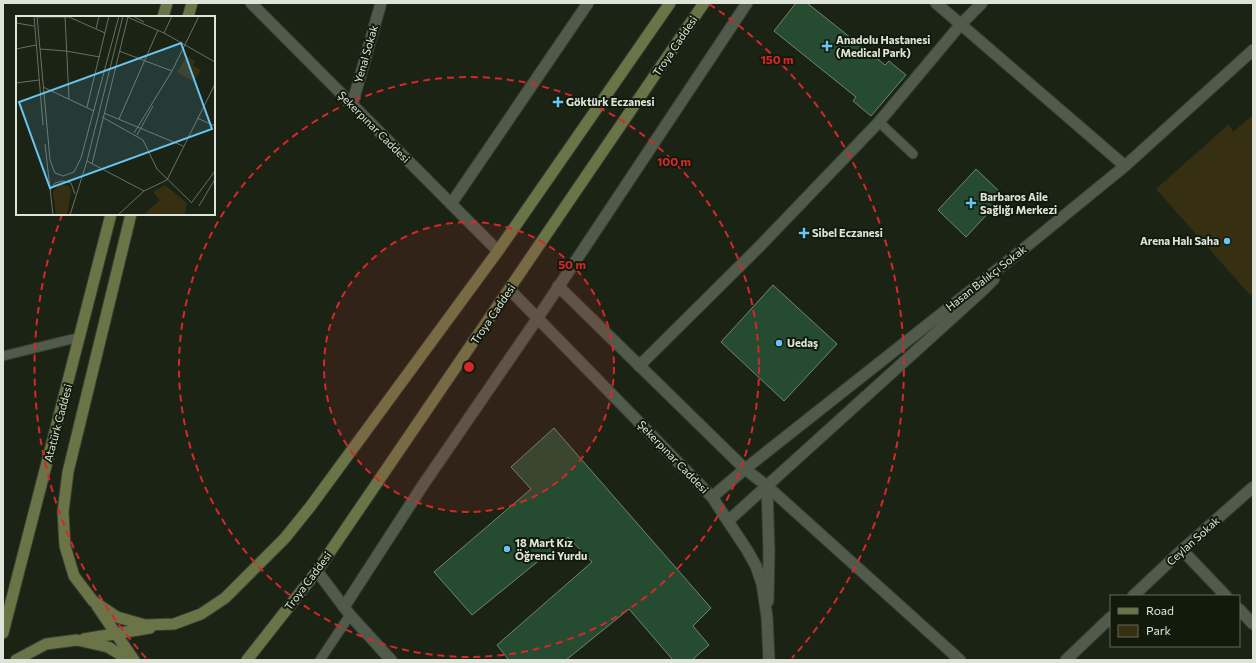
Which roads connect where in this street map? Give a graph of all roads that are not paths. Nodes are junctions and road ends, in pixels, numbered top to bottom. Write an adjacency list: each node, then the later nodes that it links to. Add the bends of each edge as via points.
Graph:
1 (167, 3): 11 (main road)
2 (192, 3): 12 (main road)
3 (251, 3): 15 (street, Şekerpınar Caddesi)
4 (381, 3): 15 (street, Yenal Sokak)
5 (588, 3): 19 (street)
6 (670, 3): 22 (main road)
7 (704, 3): 25 (main road, Troya Caddesi)
8 (747, 3): 24 (street)
9 (936, 3): 13 (street)
10 (982, 3): 13 (street)
11 (163, 16)
12 (188, 16)
13 (961, 24): 16 (street); 18 (street)
14 (1253, 50): 18 (street, Hasan Balıkçı Sokak)
15 (352, 104): 19 (street, Şekerpınar Caddesi)
16 (879, 122): 17 (lane); 29 (street, via 760,246)
17 (913, 154)
18 (1125, 166): 23 (street, Hasan Balıkçı Sokak)
19 (451, 204): 22 (street, Şekerpınar Caddesi)
20 (111, 215): 27 (main road, Atatürk Caddesi)
21 (131, 215): 39 (main road, Atatürk Caddesi, via 79,422 68,472 63,512 65,546 74,576)
22 (498, 250): 44 (main road, via 285,538 226,598 201,614)
23 (1022, 250): 30 (street, Hasan Balıkçı Sokak); 31 (street, via 981,292)
24 (558, 286): 26 (street); 29 (street)
25 (510, 290): 26 (street, Şekerpınar Caddesi); 36 (main road, Troya Caddesi)
26 (537, 318): 33 (street, Şekerpınar Caddesi); 41 (street, via 423,485)
27 (80, 338): 28 (lane); 46 (main road, Atatürk Caddesi)
28 (3, 356)
29 (639, 366): 30 (street)
30 (745, 470): 31 (street); 33 (street, Hasan Balıkçı Sokak)
31 (767, 486): 34 (street); 42 (street); 56 (street)
32 (1253, 487): 35 (street, Ceylan Sokak)
33 (712, 497): 34 (street, Şekerpınar Caddesi)
34 (728, 521): 42 (street, Şekerpınar Caddesi, via 756,566 762,584)
35 (1182, 550): 37 (street, Ceylan Sokak); 38 (street)
36 (317, 571): 41 (street); 52 (main road, Troya Caddesi)
37 (1134, 595)
38 (1225, 595)
39 (93, 601): 44 (main road, via 117,618 145,625); 47 (main road, Atatürk Caddesi)
40 (1240, 610): 45 (street)
41 (347, 611): 53 (lane); 54 (street)
42 (767, 617): 55 (street, Şekerpınar Caddesi)
43 (1110, 618): 57 (street)
44 (174, 624): 47 (main road)
45 (1253, 624)
46 (3, 633)
47 (116, 634): 48 (main road); 51 (main road, Atatürk Caddesi)
48 (77, 640): 49 (main road, via 46,644); 50 (main road, via 108,647)
49 (16, 660)
50 (129, 660)
51 (134, 660)
52 (247, 660)
53 (320, 660)
54 (391, 660)
55 (769, 660)
56 (960, 660)
57 (1066, 660)

